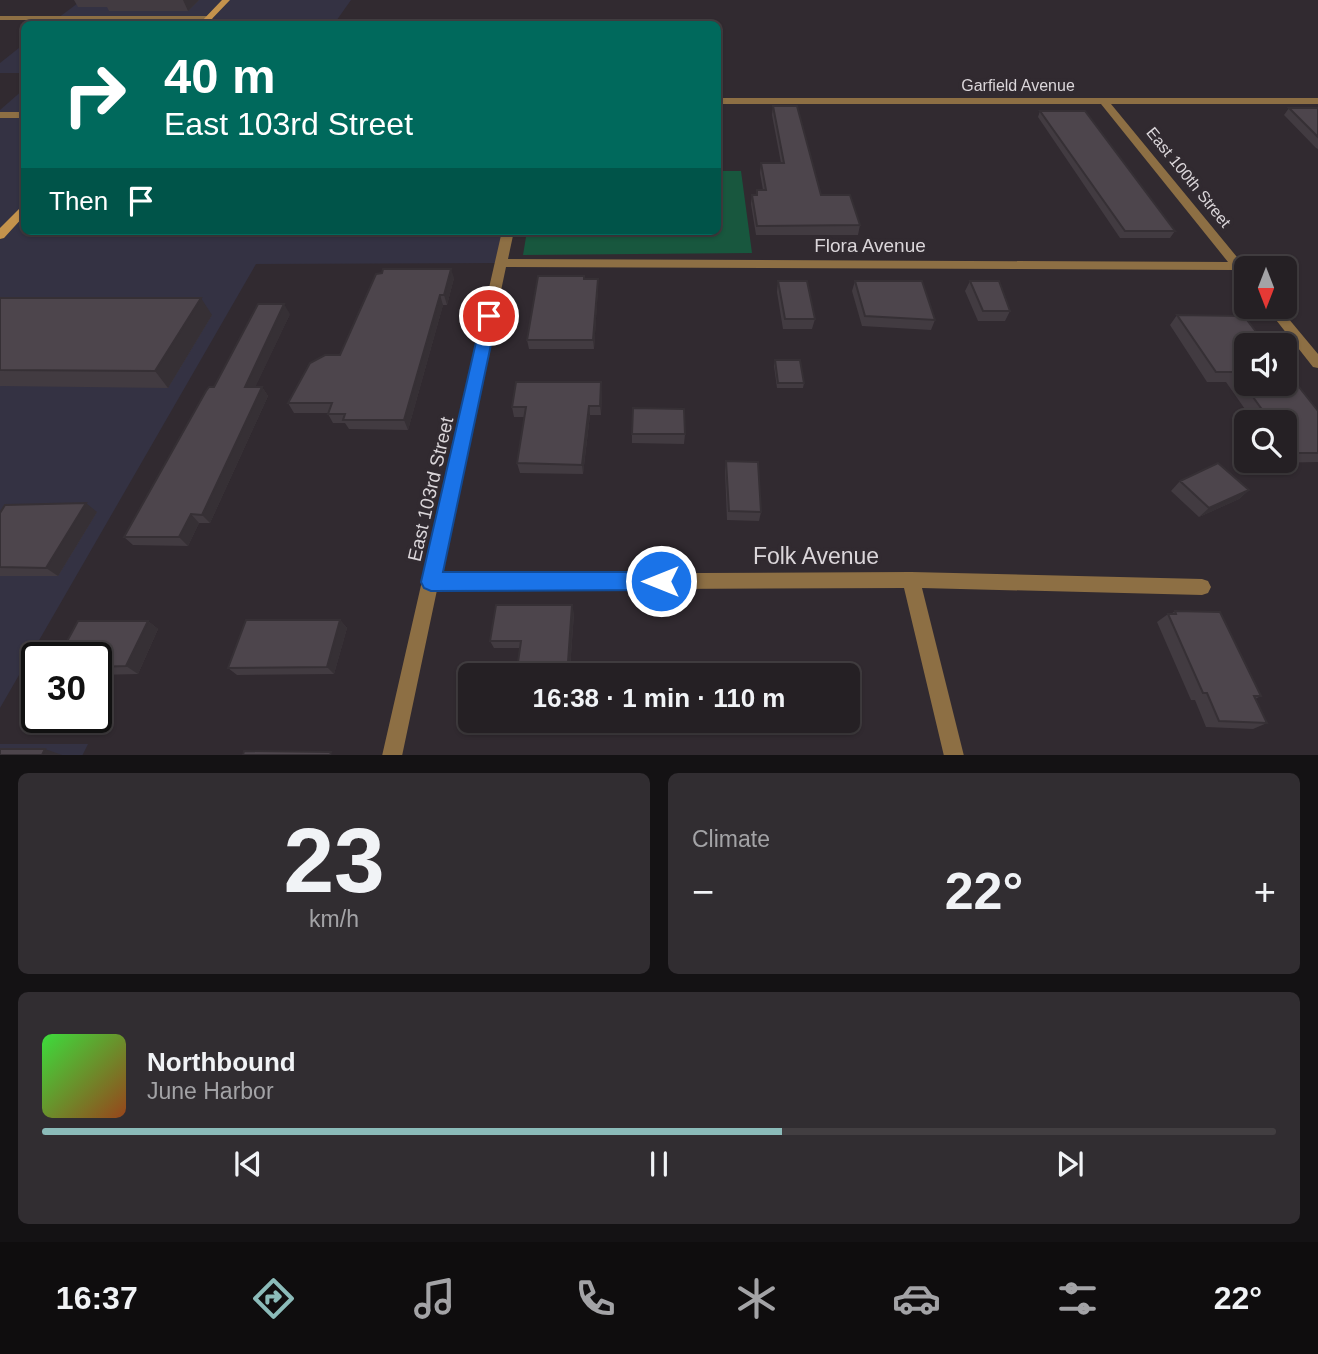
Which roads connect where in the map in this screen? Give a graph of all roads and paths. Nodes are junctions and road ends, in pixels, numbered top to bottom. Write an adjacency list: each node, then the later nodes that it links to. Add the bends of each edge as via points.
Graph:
1 (226, 0): 3 (main road)
2 (0, 18): 3 (street)
3 (206, 21)
4 (721, 101): 5 (street, Garfield Avenue)
5 (1104, 101): 6 (street, Garfield Avenue); 12 (street, East 100th Street)
6 (1318, 101)
7 (0, 115): 8 (street)
8 (21, 115)
9 (21, 213): 10 (main road)
10 (0, 235)
11 (508, 235): 13 (street, East 103rd Street)
12 (1234, 261)
13 (501, 263): 14 (street, Flora Avenue); 18 (street, East 103rd Street)
14 (1234, 271)
15 (1282, 319): 16 (street)
16 (1318, 363)
17 (911, 580): 18 (street, Folk Avenue); 19 (street, Folk Avenue); 21 (street)
18 (431, 582): 20 (street, East 103rd Street)
19 (1202, 587)
20 (391, 755)
21 (954, 755)

